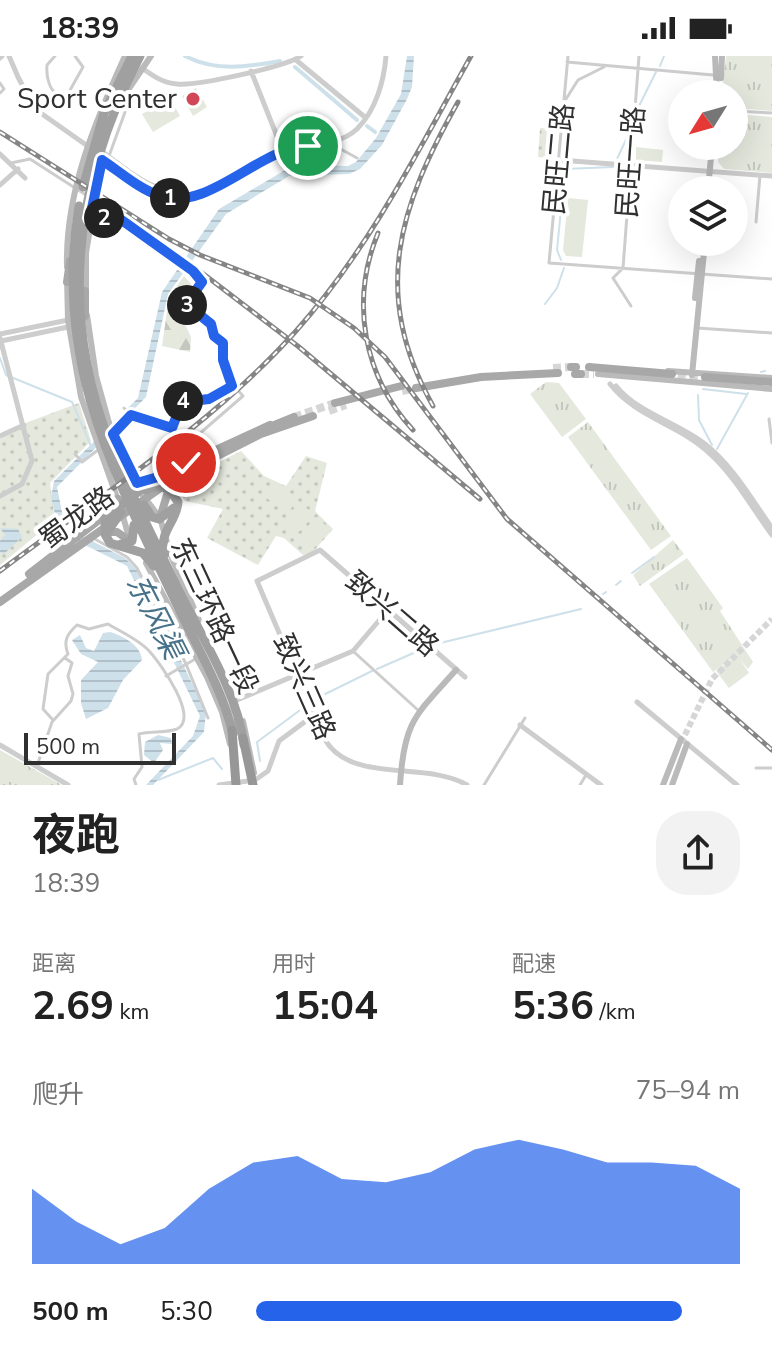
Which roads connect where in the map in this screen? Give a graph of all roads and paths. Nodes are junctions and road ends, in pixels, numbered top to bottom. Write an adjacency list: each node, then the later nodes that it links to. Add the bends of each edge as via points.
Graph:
1 (10, 56): 19 (street)
2 (45, 56): 12 (street)
3 (55, 56): 12 (street)
4 (75, 56): 12 (street, via 83,67 62,96 51,88)
5 (129, 56): 28 (main road); 40 (highway, 东三环路一段, via 104,113)
6 (146, 56): 16 (highway); 22 (highway, 东三环路一段)
7 (385, 56): 27 (street, via 383,82)
8 (568, 56): 13 (street, 民旺二路)
9 (639, 56): 15 (street, 民旺一路)
10 (718, 56): 18 (main road); 18 (main road)
11 (298, 58): 17 (street); 27 (street)
12 (49, 62)
13 (567, 62): 14 (street); 24 (street, 民旺二路)
14 (612, 66): 15 (street); 24 (street, via 583,76)
15 (638, 69): 18 (street); 37 (street, 民旺一路)
16 (138, 71): 17 (street, via 173,84); 22 (highway); 32 (main road)
17 (251, 71): 30 (street)
18 (720, 76): 20 (main road)
19 (20, 79): 28 (street, via 33,103); 45 (street, via 35,109 144,186 165,195)
20 (720, 80)
21 (0, 83): 23 (street)
22 (127, 91): 32 (street); 40 (highway, 东三环路一段)
23 (0, 93)
24 (564, 102): 34 (street, 民旺二路)
25 (748, 112): 26 (street)
26 (772, 113)
27 (365, 117): 30 (street, via 334,139)
28 (87, 146): 40 (main road)
29 (337, 147): 33 (street)
30 (281, 148): 45 (street)
31 (0, 156): 36 (street); 38 (street)
32 (105, 156): 40 (main road); 45 (street, via 162,197 185,198)
33 (357, 158)
34 (559, 160): 37 (street); 51 (street, 民旺二路, via 549,263)
35 (713, 160): 39 (main road)
36 (11, 163): 38 (street); 47 (street, via 30,159)
37 (631, 165): 39 (street); 51 (street, 民旺一路)
38 (18, 170): 44 (street)
39 (712, 171): 41 (street); 42 (main road)
40 (89, 173): 46 (highway, 东三环路一段)
41 (760, 175): 43 (street); 48 (street)
42 (711, 176)
43 (772, 176)
44 (0, 185)
45 (203, 191)
46 (84, 207): 47 (street); 49 (highway, 东三环路一段); 54 (main road); 55 (main road); 61 (highway, 东三环路一段)
47 (116, 216): 70 (street, via 202,282 186,304 211,324 223,343)
48 (756, 222)
49 (73, 241): 54 (main road); 83 (highway, 东三环路一段, via 77,348)
50 (702, 256): 52 (main road)
51 (623, 268): 52 (street); 56 (street, 民旺一路, via 613,278)
52 (700, 274): 53 (street); 58 (main road); 65 (main road)
53 (772, 279)
54 (67, 282): 57 (main road)
55 (85, 291): 61 (main road); 76 (main road)
56 (631, 306)
57 (68, 323): 60 (street); 83 (main road, via 81,397)
58 (697, 328): 59 (street); 65 (main road)
59 (772, 333)
60 (0, 339): 81 (street)
61 (84, 341): 72 (highway, 东三环路一段)
62 (556, 370): 71 (main road)
63 (594, 371): 65 (main road); 66 (main road); 68 (main road)
64 (772, 371): 69 (street)
65 (690, 372): 68 (main road); 69 (main road)
66 (672, 376)
67 (705, 379): 69 (main road)
68 (689, 382): 69 (main road)
69 (771, 382)
70 (232, 386): 77 (street, via 209,399 182,402 172,428); 88 (street, via 243,396 198,435)
71 (415, 386)
72 (96, 401): 76 (main road); 83 (highway, 东三环路一段)
73 (335, 403): 74 (main road, via 401,388)
74 (346, 405)
75 (124, 408): 77 (street)
76 (105, 412): 83 (main road)
77 (131, 415): 87 (street)
78 (313, 416): 82 (main road, 蜀龙路)
79 (294, 417): 82 (main road, 蜀龙路)
80 (769, 419): 86 (street)
81 (24, 425): 85 (street); 92 (street, via 31,468 22,484)
82 (276, 427): 84 (main road, 蜀龙路); 91 (main road, via 228,442 158,477); 97 (main road, via 169,485)
83 (101, 429): 87 (highway, 东三环路一段); 87 (main road)
84 (261, 433): 90 (main road, 蜀龙路); 95 (main road, 蜀龙路, via 191,468)
85 (0, 436)
86 (772, 443)
87 (106, 445): 89 (street, via 82,462); 91 (main road); 94 (main road); 95 (highway); 96 (highway, via 136,531 125,545 111,540 108,529); 108 (highway, 东三环路一段)
88 (204, 450)
89 (75, 454)
90 (173, 473): 93 (main road, 蜀龙路); 108 (highway, via 145,486 105,519 104,529 110,543 143,553)
91 (134, 481): 97 (main road)
92 (0, 496)
93 (135, 496): 103 (main road, 蜀龙路); 108 (highway, via 157,486 173,492 178,507 164,533 164,551)
94 (118, 499): 101 (main road); 104 (main road)
95 (145, 500): 96 (main road, 蜀龙路)
96 (121, 512): 103 (main road, 蜀龙路)
97 (160, 518): 109 (main road)
98 (772, 528): 99 (street, via 716,453 610,384 633,408 708,451)
99 (772, 535)
100 (93, 538): 101 (main road, via 111,531); 104 (main road); 113 (street, via 131,561)
101 (130, 541): 108 (main road)
102 (320, 550): 107 (street, 致兴二路); 116 (street, 致兴三路, via 257,581)
103 (50, 561): 104 (main road, 蜀龙路)
104 (31, 576): 105 (main road); 106 (main road, 蜀龙路)
105 (0, 595)
106 (0, 602)
107 (388, 610): 110 (street); 115 (street, 致兴二路)
108 (188, 625): 112 (main road); 114 (highway, 东三环路一段); 120 (highway, 东三环路一段, via 216,686)
109 (204, 630): 114 (highway); 120 (main road)
110 (353, 651): 116 (street); 121 (street)
111 (65, 658): 117 (street, via 68,634 77,625 89,629 108,624 149,650); 125 (street, via 48,674 43,709); 125 (street, via 72,663 68,676 73,694)
112 (198, 658): 113 (street); 136 (main road, via 222,712)
113 (186, 664): 117 (street); 123 (street)
114 (216, 666): 120 (highway, 东三环路一段)
115 (456, 670): 118 (street, 致兴二路); 121 (main road)
116 (298, 675): 120 (street); 122 (street, 致兴三路)
117 (166, 676): 139 (street, via 180,697 182,723 176,729 139,734 142,767)
118 (465, 677)
119 (637, 702): 127 (street)
120 (233, 708): 136 (highway, 东三环路一段); 137 (highway, 东三环路一段); 137 (main road, via 247,734)
121 (419, 711): 134 (main road, via 405,735)
122 (314, 715): 134 (street, 致兴三路, via 329,747 346,762); 137 (street, via 279,741 268,771)
123 (208, 718)
124 (525, 718): 126 (street)
125 (53, 720): 131 (street)
126 (520, 725): 135 (street); 143 (street)
127 (681, 739): 128 (street); 130 (main road)
128 (687, 744): 130 (main road); 147 (street)
129 (0, 745): 131 (street)
130 (679, 752): 146 (main road)
131 (37, 766): 138 (street)
132 (756, 768): 133 (street)
133 (772, 768)
134 (401, 769): 141 (main road); 142 (street, 致兴三路, via 442,774)
135 (586, 775): 144 (street); 145 (street)
136 (238, 784): 137 (street); 140 (street)
137 (253, 784)
138 (68, 785)
139 (136, 785)
140 (219, 785)
141 (400, 785)
142 (467, 785)
143 (484, 785)
144 (580, 785)
145 (601, 785)
146 (667, 785)
147 (737, 785)

